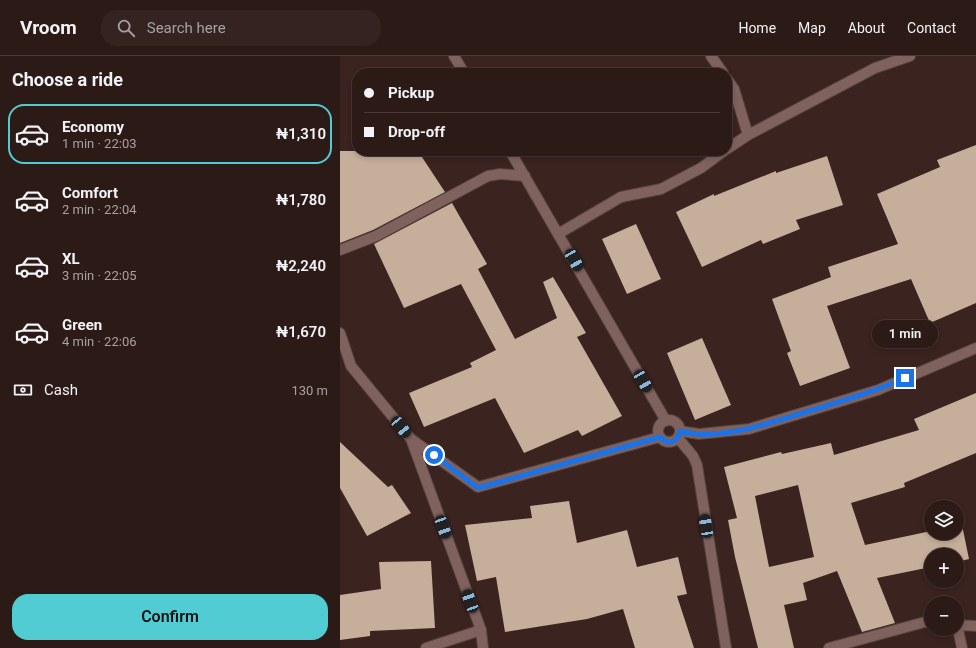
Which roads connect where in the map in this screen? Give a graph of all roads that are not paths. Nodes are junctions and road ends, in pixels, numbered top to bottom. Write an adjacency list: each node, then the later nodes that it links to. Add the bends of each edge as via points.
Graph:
1 (454, 56): 4 (street)
2 (711, 56): 5 (street)
3 (910, 56): 7 (street, via 875,68)
4 (461, 68)
5 (719, 68)
6 (732, 86): 7 (street)
7 (748, 135): 8 (street)
8 (732, 146)
9 (513, 156): 11 (street)
10 (717, 156): 12 (street, via 701,168 661,188 621,197)
11 (525, 176): 12 (street); 13 (street, via 488,176 376,236)
12 (558, 234): 16 (street)
13 (340, 250)
14 (340, 333): 19 (street, via 351,366)
15 (976, 348): 17 (street, via 878,390 749,429)
16 (666, 421): 17 (street, via 676,422); 18 (street, via 659,428)
17 (679, 434): 18 (street, via 669,442); 27 (street, via 697,465)
18 (660, 437): 19 (street, via 478,488)
19 (411, 439): 23 (street)
20 (924, 622): 28 (street)
21 (964, 625): 22 (street)
22 (976, 626)
23 (481, 630): 25 (street); 26 (street)
24 (959, 636): 29 (street)
25 (426, 648)
26 (484, 648)
27 (726, 648)
28 (829, 648)
29 (962, 648)

